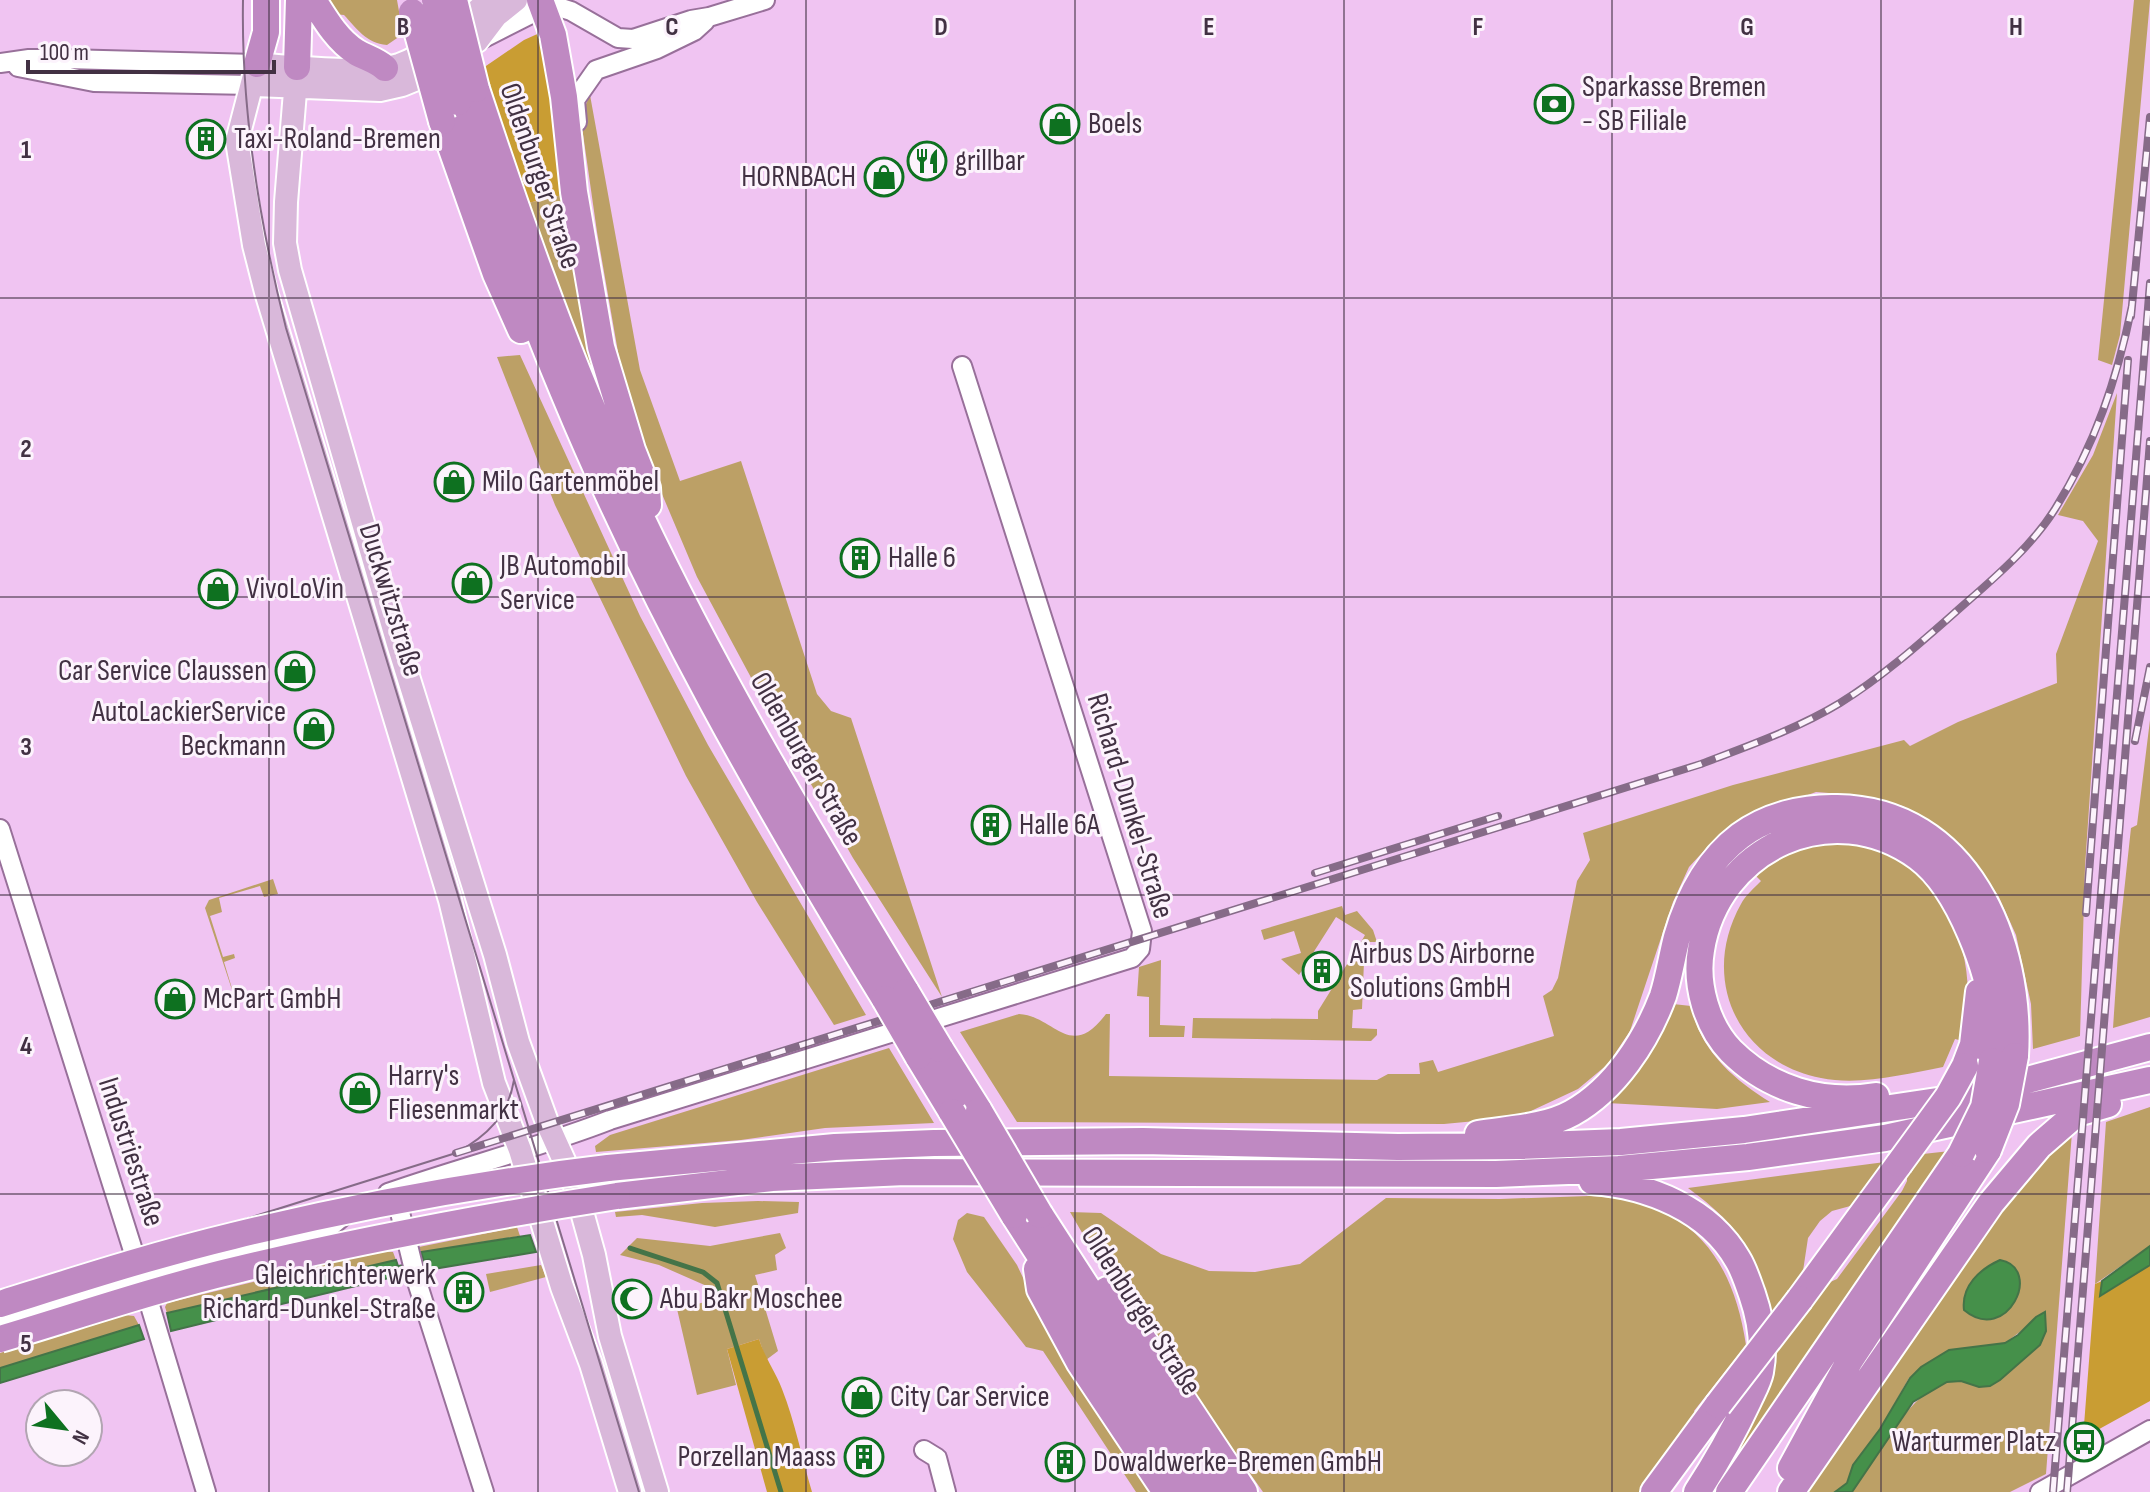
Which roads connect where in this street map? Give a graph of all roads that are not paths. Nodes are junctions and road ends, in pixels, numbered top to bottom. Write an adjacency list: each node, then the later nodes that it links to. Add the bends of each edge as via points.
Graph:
1 (266, 0): 14 (highway, via 266,32)
2 (299, 0): 15 (highway)
3 (313, 0): 13 (highway, via 344,43)
4 (454, 0): 16 (highway, Oldenburger Straße, bridge)
5 (489, 0): 13 (main road, via 418,55)
6 (516, 0): 11 (main road)
7 (765, 0): 10 (street)
8 (419, 4): 16 (highway, bridge)
9 (541, 4): 10 (street, via 571,11 609,34 633,39); 11 (street); 17 (highway, via 553,35 564,97)
10 (709, 17): 17 (street, via 694,31 657,49 596,70 575,100 581,164)
11 (477, 41): 15 (main road, via 424,76 380,90)
12 (0, 63): 14 (street, via 65,59)
13 (385, 68): 15 (main road)
14 (255, 75): 15 (main road); 31 (main road, Duckwitzstraße, via 237,141 266,292 450,900 494,1083)
15 (297, 78): 29 (main road, Duckwitzstraße, via 286,202 290,270 518,1042)
16 (459, 104): 19 (highway, Oldenburger Straße); 22 (highway, Oldenburger Straße, via 496,274 531,353 565,396 651,584 791,846)
17 (574, 192): 19 (highway, via 601,347 647,488)
18 (962, 366): 29 (street, Richard-Dunkel-Straße, via 1142,931 1140,949 1132,958)
19 (650, 532): 22 (highway, Oldenburger Straße)
20 (0, 829): 37 (street, Industriestraße)
21 (1974, 944): 25 (highway); 28 (highway, via 1952,896 1917,857 1860,833 1834,831 1782,840 1734,875 1703,935 1698,964 1702,998 1720,1040 1747,1067 1779,1086 1817,1097 1868,1098 1934,1086); 52 (highway, bridge, via 1978,1018 1965,1066 1948,1097)
22 (895, 995): 24 (highway, Oldenburger Straße, bridge)
23 (2150, 1047): 28 (highway)
24 (929, 1052): 34 (highway, Oldenburger Straße, bridge, via 952,1112); 34 (highway, Oldenburger Straße, bridge, via 979,1111)
25 (2004, 1059): 30 (highway, via 2017,1023 2014,991 1998,930 1951,853 1898,820 1864,808 1799,811 1740,836 1713,861 1678,935 1647,1032 1625,1067 1596,1095 1544,1123); 54 (highway, bridge, via 1961,1154); 55 (highway, bridge, via 2006,1104 1988,1150 1850,1360)
26 (2150, 1080): 32 (highway, via 1885,1138 1633,1168)
27 (2150, 1089): 56 (highway, via 2077,1113 2018,1168)
28 (1964, 1097): 30 (highway, via 1744,1130 1621,1142)
29 (556, 1141): 31 (street); 46 (main road, Duckwitzstraße, via 574,1183 610,1336)
30 (1398, 1147): 38 (highway, bridge, via 934,1143 608,1168 524,1178 298,1221 153,1257)
31 (520, 1150): 33 (street); 45 (main road, Duckwitzstraße)
32 (1496, 1174): 40 (highway, bridge, via 905,1172 772,1178 617,1196 318,1250); 53 (highway, via 1612,1183 1651,1192 1719,1233 1740,1261 1764,1337 1760,1375 1731,1438)
33 (395, 1190): 37 (street, via 357,1203 329,1228); 44 (street, via 414,1271)
34 (1027, 1215): 35 (highway, Oldenburger Straße); 36 (highway, Oldenburger Straße)
35 (1035, 1249): 48 (highway, via 1040,1289 1080,1363); 49 (highway, Oldenburger Straße)
36 (1065, 1254): 50 (highway, Oldenburger Straße); 51 (highway, via 1096,1276 1130,1320)
37 (142, 1279): 39 (street); 43 (street, Industriestraße)
38 (0, 1304)
39 (0, 1322)
40 (0, 1339)
41 (2150, 1430): 57 (street)
42 (924, 1450): 47 (street, via 937,1458)
43 (206, 1492)
44 (484, 1492)
45 (630, 1492)
46 (657, 1492)
47 (946, 1492)
48 (1166, 1492)
49 (1192, 1492)
50 (1219, 1492)
51 (1244, 1492)
52 (1654, 1492)
53 (1697, 1492)
54 (1729, 1492)
55 (1777, 1492)
56 (1791, 1492)
57 (2040, 1492)

